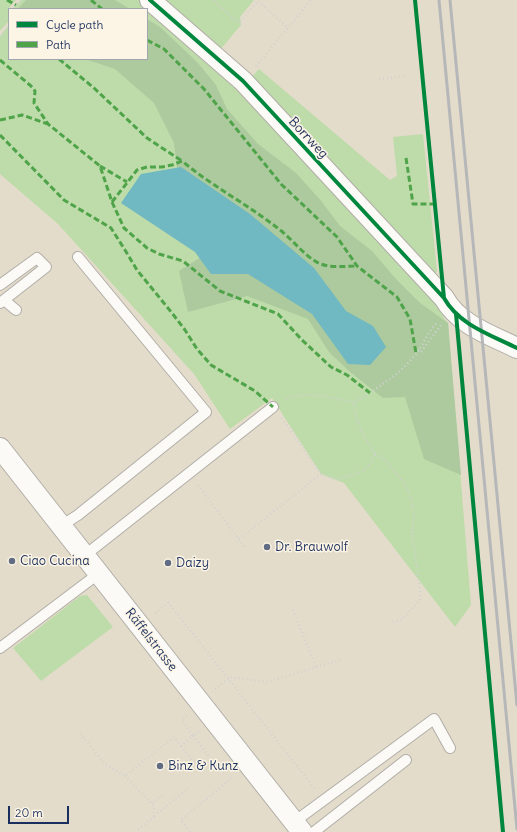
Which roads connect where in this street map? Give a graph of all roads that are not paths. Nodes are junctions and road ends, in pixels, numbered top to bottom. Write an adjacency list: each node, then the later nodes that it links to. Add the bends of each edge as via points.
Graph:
1 (150, 0): 6 (street, Borrweg, via 243,81 446,307 469,325)
2 (78, 257): 9 (lane, via 206,412)
3 (0, 286): 4 (lane, via 37,258 47,270)
4 (2, 301): 5 (lane)
5 (16, 310)
6 (517, 348)
7 (273, 407): 10 (lane)
8 (0, 448): 9 (street, Räffelstrasse)
9 (61, 526): 10 (street, Räffelstrasse)
10 (84, 556): 11 (street, Räffelstrasse)
11 (98, 574): 12 (lane); 15 (street, Räffelstrasse)
12 (0, 648)
13 (450, 748): 15 (lane, via 434,718 324,800)
14 (406, 760): 16 (lane)
15 (298, 827)
16 (314, 832)

